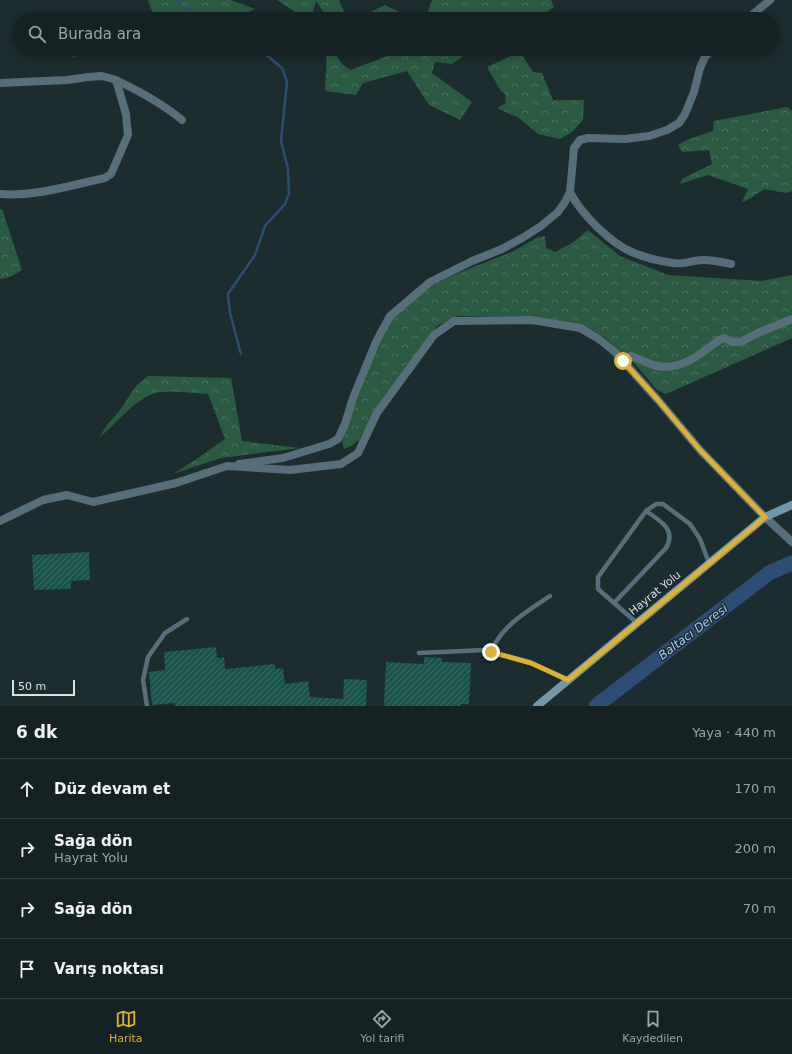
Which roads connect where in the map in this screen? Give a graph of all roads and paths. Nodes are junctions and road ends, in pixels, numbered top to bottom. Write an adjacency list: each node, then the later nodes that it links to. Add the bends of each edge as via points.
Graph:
1 (770, 0): 2 (street)
2 (755, 12)
3 (706, 56): 7 (street, via 686,114 679,123 649,136 580,140 574,148)
4 (116, 80): 5 (street, via 102,76); 6 (street); 8 (street, via 126,114 128,135 111,174 105,178 43,191)
5 (0, 83)
6 (182, 120)
7 (570, 192): 9 (street, via 576,205 594,224 633,253 673,263 703,260); 12 (street, via 558,212 541,226 502,249 430,282 390,316 376,342 338,439 283,458)
8 (0, 194)
9 (731, 264)
10 (792, 318): 11 (street, via 740,342 724,338 719,340 689,361 672,367 657,366 631,356)
11 (623, 361): 12 (street, via 599,339 580,328 532,320 454,321 434,335 377,413 358,453 341,464 290,470); 15 (street, via 700,450)
12 (227, 466): 16 (street, via 176,483 93,502 67,495 43,500)
13 (792, 505): 15 (main road, Hayrat Yolu)
14 (646, 511): 18 (lane, via 656,504 663,504 690,524 700,539); 20 (lane, via 598,577 598,588); 20 (lane, via 663,523 669,531 670,540 666,548)
15 (765, 517): 17 (street); 18 (main road, Hayrat Yolu)
16 (0, 521)
17 (790, 539)
18 (709, 563): 22 (main road, Hayrat Yolu)
19 (550, 596): 23 (lane, via 511,623 496,640)
20 (614, 603): 22 (lane)
21 (187, 619): 26 (lane, via 165,633 148,657 143,680)
22 (637, 623): 25 (main road, Hayrat Yolu)
23 (491, 652): 24 (lane, via 485,650); 25 (lane, via 531,663)
24 (419, 653)
25 (568, 680): 27 (main road, Hayrat Yolu)
26 (147, 706)
27 (537, 706)

